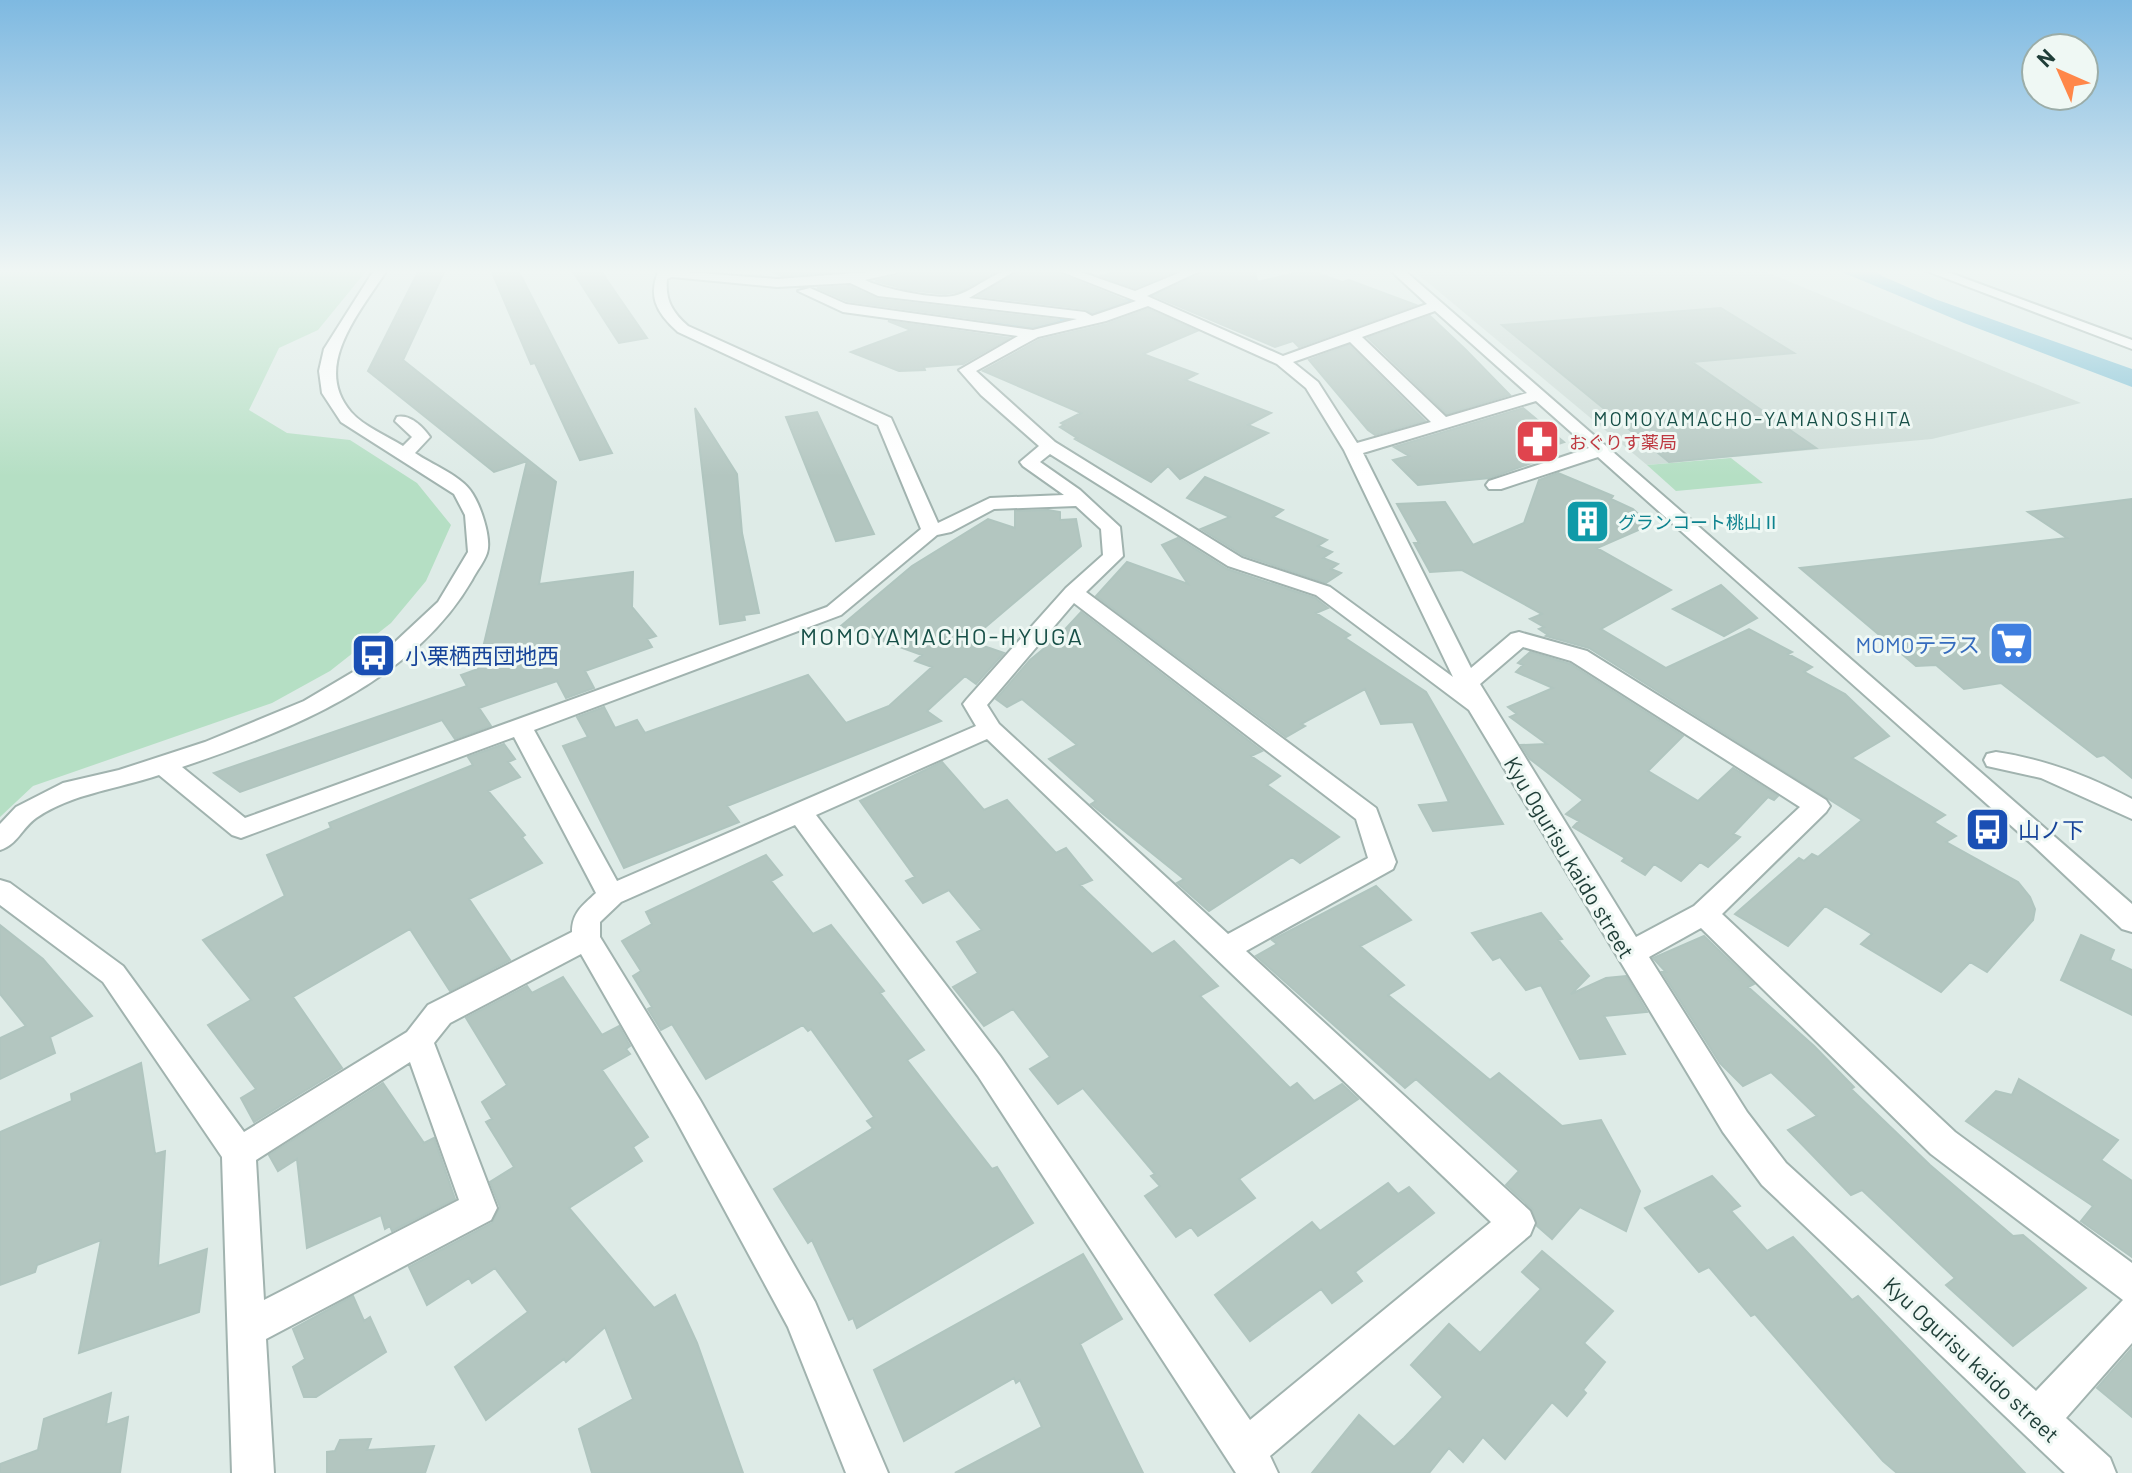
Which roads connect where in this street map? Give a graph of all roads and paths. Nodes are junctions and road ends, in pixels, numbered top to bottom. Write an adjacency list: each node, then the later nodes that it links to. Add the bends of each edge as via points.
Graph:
1 (337, 339): 15 (street, via 327,371 330,393 347,418)
2 (704, 339): 18 (street, via 885,422)
3 (1024, 339): 12 (street, via 967,370)
4 (1233, 339): 8 (street, Kyu Ogurisu kaido street)
5 (1344, 339): 8 (street)
6 (1355, 339): 11 (street)
7 (1475, 339): 9 (street)
8 (1282, 361): 13 (street, Kyu Ogurisu kaido street, via 1312,385)
9 (1538, 395): 11 (street); 14 (street)
10 (403, 421): 15 (street, via 422,437)
11 (1442, 423): 13 (street)
12 (1049, 446): 17 (street, via 1029,462); 20 (street, via 1235,562 1323,591)
13 (1353, 450): 20 (street, Kyu Ogurisu kaido street)
14 (1601, 450): 16 (street); 31 (street)
15 (403, 455): 24 (street, via 462,491 474,515 478,552 446,606 388,661 312,706)
16 (1495, 485)
17 (1080, 500): 18 (street, via 990,504); 19 (street, via 1110,527 1113,556)
18 (931, 530): 21 (street, via 834,611)
19 (1073, 592): 22 (street, via 975,704); 33 (street, via 1367,814 1383,862)
20 (1474, 695): 30 (street, via 1519,639 1579,656 1817,806); 34 (street, Kyu Ogurisu kaido street)
21 (520, 727): 24 (street, via 241,829); 29 (street)
22 (990, 729): 26 (street); 33 (street)
23 (1996, 760): 25 (street, via 2027,763 2084,784)
24 (163, 765): 27 (street, via 72,789 25,813)
25 (2132, 810)
26 (800, 812): 29 (street); 41 (street, via 989,1066)
27 (0, 841)
28 (0, 890): 36 (street, via 113,974)
29 (611, 895): 32 (street, via 586,919)
30 (1704, 914): 34 (street); 37 (street, via 1943,1143)
31 (2132, 921)
32 (586, 938): 35 (street, via 439,1014); 43 (street, via 802,1315)
33 (1225, 949): 41 (street, via 1517,1223)
34 (1629, 954): 40 (street, Kyu Ogurisu kaido street, via 1774,1174)
35 (418, 1041): 36 (street); 39 (street, via 479,1208)
36 (239, 1153): 39 (street)
37 (2132, 1285)
38 (2132, 1315): 40 (street)
39 (247, 1329): 42 (street)
40 (2038, 1419): 44 (street, Kyu Ogurisu kaido street)
41 (1252, 1461)
42 (253, 1473)
43 (867, 1473)
44 (2095, 1473)

